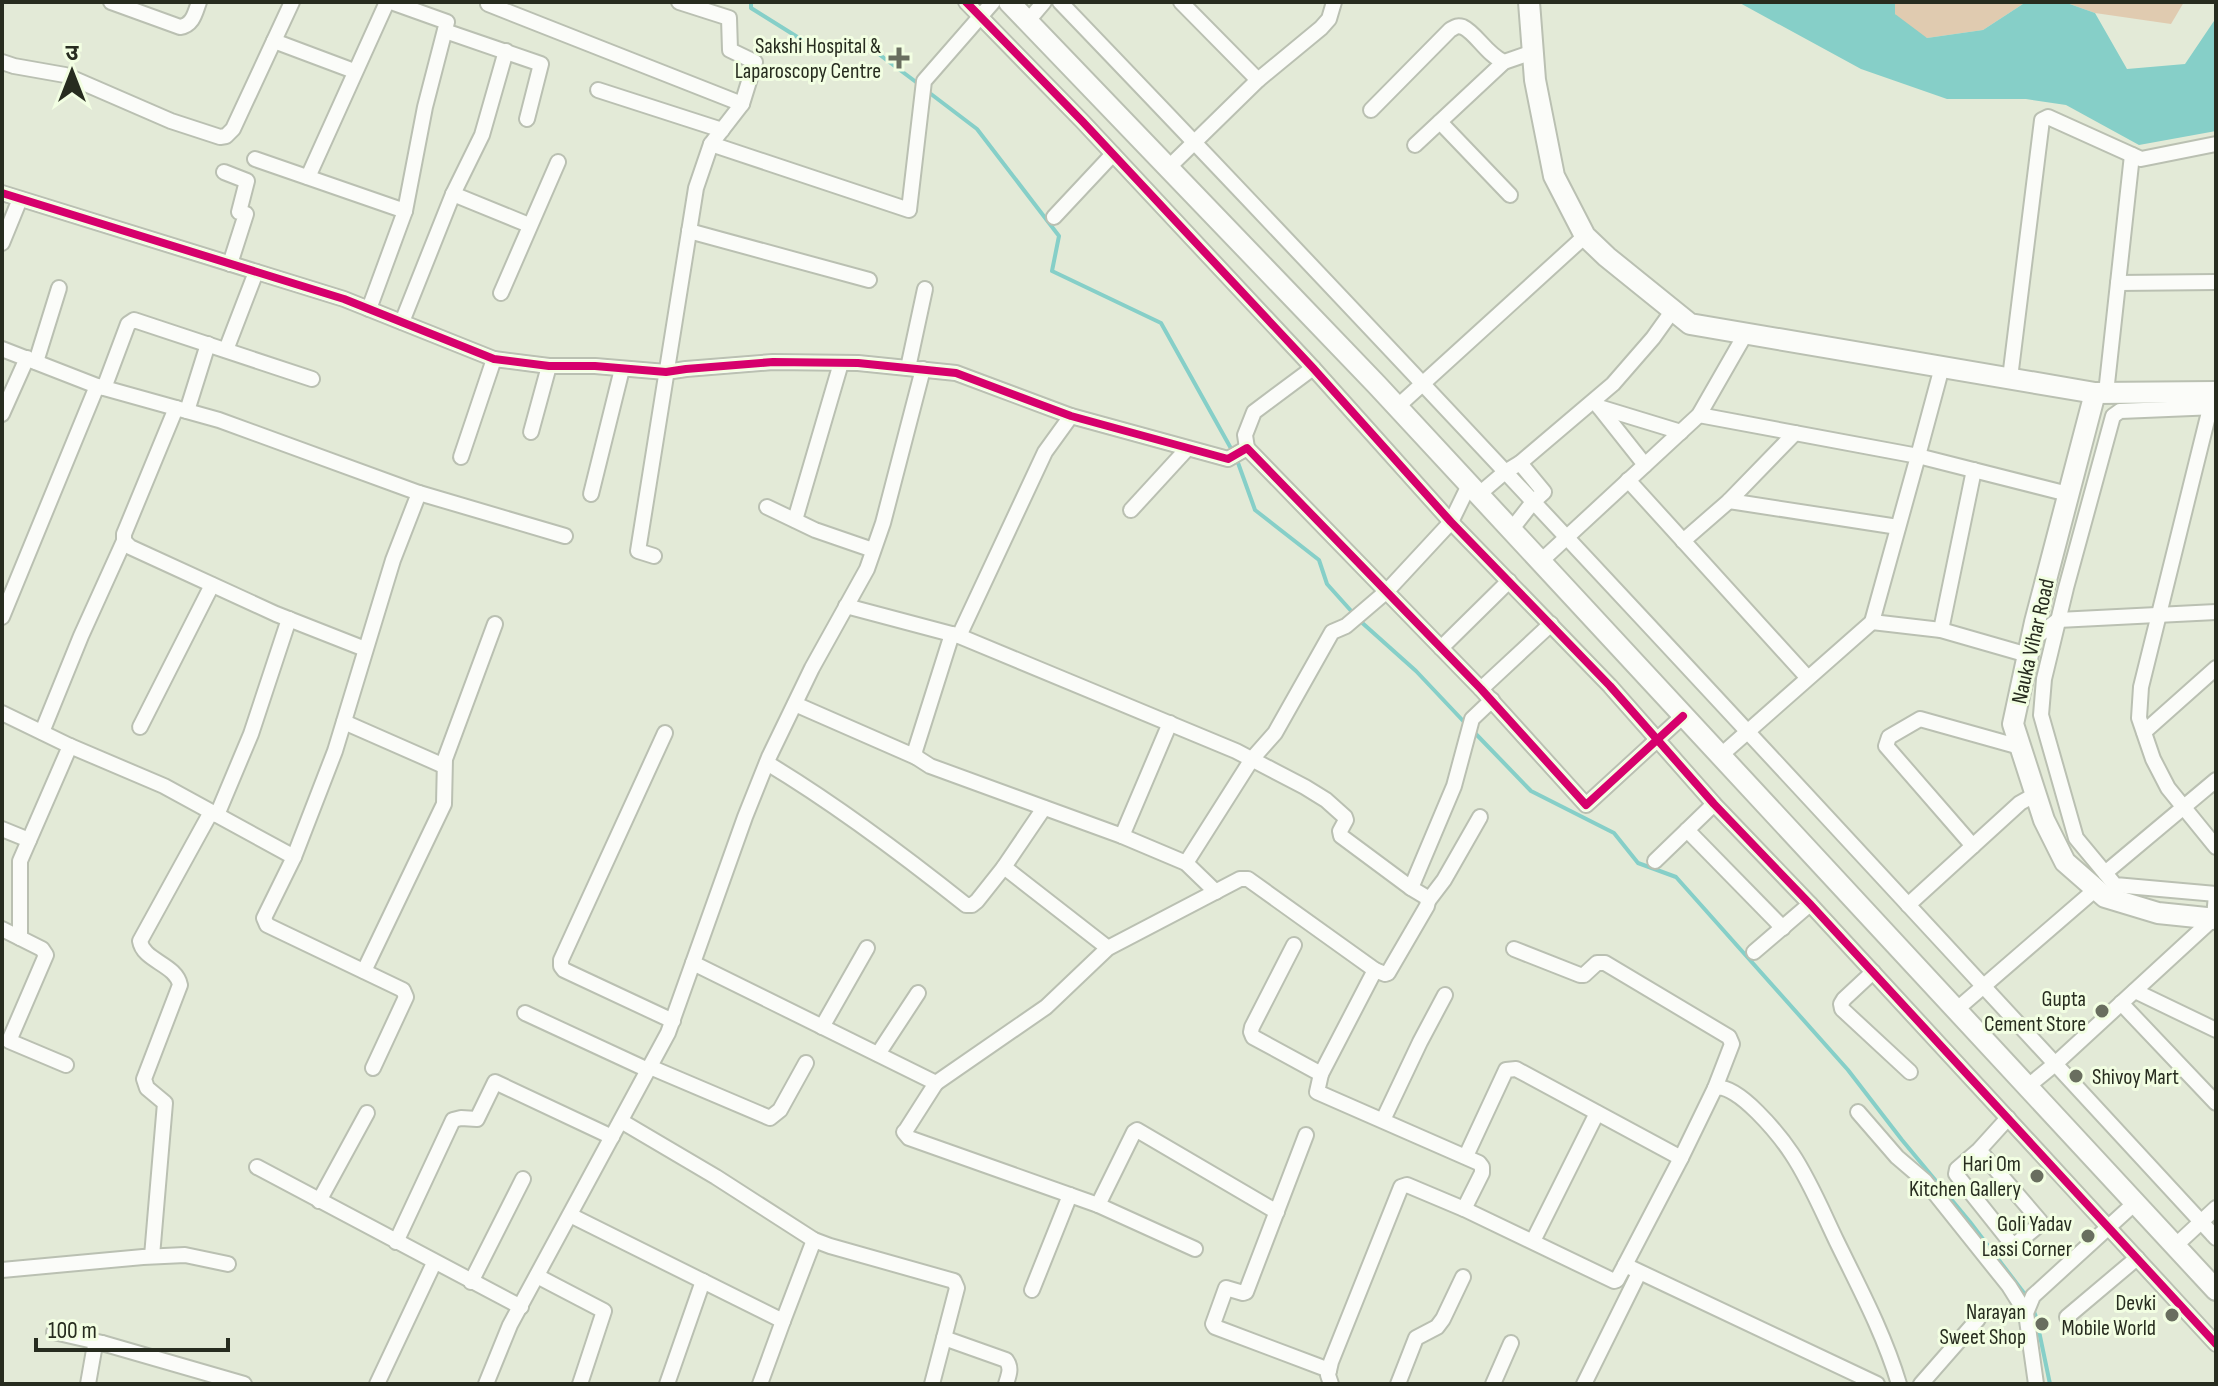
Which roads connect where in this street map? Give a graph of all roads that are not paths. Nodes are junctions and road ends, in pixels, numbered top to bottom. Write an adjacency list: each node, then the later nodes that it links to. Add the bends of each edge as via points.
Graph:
1 (111, 2): 2 (street, via 180,27 192,20)
2 (199, 2)
3 (292, 2): 18 (street)
4 (389, 2): 17 (street, via 447,22); 23 (street)
5 (679, 2): 26 (street, via 729,18 730,50 755,62)
6 (966, 2): 15 (street)
7 (993, 2): 15 (street)
8 (1009, 2): 16 (main road)
9 (1044, 2): 16 (street)
10 (1060, 2): 31 (street)
11 (1181, 2): 24 (street)
12 (1334, 2): 24 (street, via 1321,28)
13 (1529, 2): 20 (main road)
14 (488, 4): 26 (street)
15 (980, 16): 32 (street, via 924,81 909,210); 35 (street)
16 (1027, 22): 39 (main road)
17 (445, 31): 19 (street); 46 (street)
18 (274, 41): 21 (street, via 233,129 220,137 65,75); 23 (street)
19 (506, 51): 28 (street, via 541,64); 43 (street, via 482,135)
20 (1533, 52): 22 (street); 50 (main road, via 1554,176)
21 (2, 62)
22 (1504, 62): 27 (street, via 1456,26); 29 (street)
23 (354, 71): 41 (street)
24 (1258, 80): 31 (street)
25 (598, 90): 30 (street)
26 (742, 104): 30 (street)
27 (1371, 110)
28 (527, 119)
29 (1440, 122): 34 (street); 44 (street)
30 (722, 130): 32 (street)
31 (1194, 142): 39 (street); 78 (street)
32 (711, 144): 49 (street)
33 (2216, 144): 36 (street, via 2141,159)
34 (1415, 145)
35 (1113, 154): 47 (street); 72 (street)
36 (2132, 155): 56 (street); 76 (street, via 2048,117 2042,120)
37 (255, 159): 41 (street)
38 (558, 162): 48 (street)
39 (1168, 168): 83 (main road)
40 (224, 172): 52 (street, via 247,181 239,212 246,214)
41 (308, 177): 46 (street)
42 (2, 193): 45 (street)
43 (453, 194): 48 (street); 62 (street)
44 (1510, 195)
45 (20, 199): 51 (street); 52 (street)
46 (405, 211): 60 (street)
47 (1054, 217)
48 (529, 225): 59 (street)
49 (689, 231): 54 (street); 75 (street)
50 (1585, 236): 61 (main road); 78 (street)
51 (2, 243)
52 (230, 264): 53 (street)
53 (256, 272): 60 (street); 66 (street)
54 (869, 280)
55 (2216, 282): 56 (street)
56 (2118, 283): 80 (street)
57 (59, 288): 68 (street)
58 (925, 289): 74 (street)
59 (501, 293)
60 (369, 309): 62 (street)
61 (1673, 310): 63 (main road, via 1690,324); 82 (street)
62 (402, 322): 67 (street)
63 (1746, 333): 71 (main road); 86 (street)
64 (208, 344): 66 (street); 79 (street, via 130,321); 84 (street)
65 (2, 349): 68 (street)
66 (226, 350): 77 (street)
67 (494, 359): 70 (street); 94 (street)
68 (32, 360): 79 (street); 85 (street)
69 (841, 363): 74 (street); 75 (street, via 773,362); 108 (street)
70 (549, 366): 73 (street); 88 (street)
71 (1942, 367): 76 (main road); 93 (street)
72 (1313, 368): 92 (street, via 1254,412); 109 (street)
73 (622, 369): 75 (street); 102 (street)
74 (916, 369): 87 (street, via 956,373); 116 (street)
75 (666, 372): 117 (street, via 638,551)
76 (2010, 378): 80 (main road)
77 (312, 379)
78 (1422, 383): 83 (street); 98 (street)
79 (101, 387): 84 (street); 125 (street)
80 (2100, 393): 81 (main road); 103 (main road, Nauka Vihar Road)
81 (2214, 399): 124 (street); 127 (street, via 2115,412)
82 (1596, 404): 89 (street); 95 (street); 96 (street)
83 (1397, 407): 100 (main road)
84 (181, 409): 101 (street); 114 (street)
85 (2, 414)
86 (1699, 415): 89 (street); 90 (street)
87 (1071, 416): 91 (street); 132 (street, via 1045,452)
88 (531, 432)
89 (1681, 432): 96 (street)
90 (1795, 433): 93 (street); 104 (street)
91 (1187, 449): 92 (street); 107 (street)
92 (1238, 453): 121 (street)
93 (1918, 456): 97 (street); 110 (street)
94 (461, 457)
95 (1520, 463): 98 (street); 105 (street, via 1544,492)
96 (1645, 465): 99 (street)
97 (1974, 470): 103 (street); 131 (street)
98 (1505, 472): 100 (street); 105 (street)
99 (1628, 480): 113 (street); 115 (street)
100 (1474, 490): 109 (street); 111 (main road)
101 (419, 493): 112 (street); 135 (street)
102 (591, 494)
103 (2068, 494): 134 (main road, Nauka Vihar Road)
104 (1729, 501): 110 (street); 115 (street)
105 (1533, 502): 111 (street); 113 (street)
106 (767, 507): 108 (street)
107 (1131, 510)
108 (795, 520): 116 (street)
109 (1451, 522): 119 (street); 121 (street)
110 (1898, 527): 128 (street)
111 (1511, 530): 118 (main road)
112 (565, 536)
113 (1566, 537): 118 (street); 148 (street)
114 (124, 541): 120 (street); 147 (street)
115 (1683, 541): 137 (street)
116 (873, 550): 122 (street)
117 (654, 556)
118 (1540, 562): 142 (main road)
119 (1509, 581): 130 (street); 133 (street)
120 (212, 585): 126 (street); 146 (street)
121 (1387, 591): 133 (street); 156 (street, via 1332,632 1275,733)
122 (846, 606): 132 (street); 139 (street)
123 (2216, 612): 124 (street)
124 (2159, 614): 127 (street); 149 (street, via 2141,687 2139,718)
125 (2, 617)
126 (289, 619): 135 (street); 164 (street, via 251,734)
127 (2058, 620): 134 (street); 141 (street)
128 (1872, 622): 131 (street); 137 (street)
129 (495, 624): 158 (street)
130 (1551, 624): 138 (street); 151 (street)
131 (1941, 630): 134 (street)
132 (955, 635): 144 (street); 155 (street)
133 (1441, 648): 138 (street)
134 (2029, 648): 145 (main road, Nauka Vihar Road)
135 (365, 649): 143 (street)
136 (2216, 668): 149 (street)
137 (1807, 677): 148 (street)
138 (1486, 695): 151 (street, via 1586,805); 177 (street, via 1470,725 1454,786)
139 (795, 704): 155 (street); 157 (street)
140 (2, 713): 147 (street)
141 (2041, 715): 145 (street); 176 (street, via 2076,838)
142 (1683, 716): 151 (street); 154 (main road)
143 (344, 722): 158 (street); 172 (street)
144 (1170, 723): 156 (street); 168 (street)
145 (2013, 724): 153 (main road, Nauka Vihar Road)
146 (140, 727)
147 (42, 732): 152 (street)
148 (1747, 732): 154 (street); 182 (street)
149 (2144, 732): 162 (street, via 2168,788)
150 (665, 733): 203 (street, via 561,966)
151 (1657, 739): 161 (street)
152 (70, 746): 164 (street); 169 (street)
153 (2020, 747): 160 (main road, Nauka Vihar Road); 170 (street, via 1920,719 1886,741)
154 (1720, 756): 201 (main road)
155 (916, 757): 163 (street)
156 (1252, 759): 174 (street); 177 (street, via 1326,800 1345,817 1341,836)
157 (767, 763): 175 (street, via 885,841 966,905 977,901); 192 (street)
158 (444, 766): 194 (street, via 444,804)
159 (2216, 780): 162 (street)
160 (2036, 794): 170 (street); 176 (main road, Nauka Vihar Road, via 2065,862)
161 (1714, 804): 167 (street); 181 (street)
162 (2183, 807): 171 (street); 176 (street)
163 (1044, 808): 168 (street); 175 (street)
164 (214, 813): 172 (street); 247 (street, via 140,941 142,950 177,976 180,985 144,1079 165,1103)
165 (1480, 817): 180 (street)
166 (2, 829): 169 (street)
167 (1687, 830): 173 (street); 184 (street)
168 (1122, 836): 174 (street)
169 (29, 840): 186 (street, via 18,867)
170 (1973, 846): 182 (street)
171 (2216, 847)
172 (294, 857): 194 (street, via 264,922)
173 (1655, 861)
174 (1186, 863): 178 (street)
175 (1004, 867): 189 (street)
176 (2100, 881): 179 (street); 183 (main road, Nauka Vihar Road, via 2105,897 2158,913); 196 (street)
177 (1411, 888): 180 (street)
178 (1216, 892): 189 (street); 193 (street, via 1248,879)
179 (2216, 894): 183 (street)
180 (1428, 901): 193 (street, via 1388,973)
181 (1810, 904): 184 (street); 195 (street)
182 (1908, 905): 196 (street)
183 (2215, 918): 197 (street)
184 (1783, 928): 191 (street)
185 (2, 929): 186 (street)
186 (20, 938): 209 (street, via 46,955 9,1041)
187 (1294, 945): 213 (street, via 1251,1032)
188 (867, 948): 204 (street)
189 (1108, 948): 214 (street, via 1046,1007)
190 (1514, 949): 216 (street, via 1580,975 1605,963 1729,1037 1732,1044)
191 (1754, 952)
192 (693, 963): 203 (street); 204 (street)
193 (1375, 970): 213 (street)
194 (364, 971): 210 (street, via 405,993)
195 (1873, 972): 212 (street, via 1844,999 1842,1009); 221 (street)
196 (1984, 987): 201 (street); 208 (street)
197 (2135, 991): 200 (street); 205 (street)
198 (918, 993): 206 (street)
199 (1445, 995): 222 (street)
200 (2121, 1003): 208 (street); 217 (street)
201 (1956, 1010): 215 (main road)
202 (525, 1013): 211 (street)
203 (673, 1021): 211 (street)
204 (822, 1027): 206 (street)
205 (2216, 1030)
206 (878, 1054): 214 (street)
207 (806, 1063): 211 (street, via 770,1118)
208 (2055, 1064): 215 (street); 239 (street)
209 (66, 1065)
210 (373, 1068)
211 (649, 1068): 223 (street)
212 (1910, 1072)
213 (1321, 1074): 222 (street, via 1317,1092)
214 (936, 1083): 231 (street, via 906,1136)
215 (2027, 1087): 233 (main road)
216 (1715, 1088): 228 (street); 285 (street, via 1722,1086 1753,1107 1792,1154 1872,1315)
217 (2216, 1103)
218 (1858, 1112): 260 (street, via 1925,1181)
219 (367, 1113): 232 (street)
220 (1597, 1113): 227 (street, via 1511,1068); 228 (street); 243 (street)
221 (2008, 1118): 226 (street); 240 (street)
222 (1383, 1120): 227 (street)
223 (621, 1121): 225 (street); 242 (street)
224 (1306, 1135): 237 (street)
225 (612, 1137): 238 (street); 244 (street, via 495,1082 477,1119 453,1120)
226 (1979, 1150): 226 (street, via 1957,1169 1957,1177 2016,1244 2040,1221)
227 (1466, 1156): 236 (street, via 1479,1163 1482,1173)
228 (1681, 1158): 251 (street)
229 (257, 1167): 232 (street)
230 (523, 1179): 257 (street)
231 (1070, 1195): 234 (street); 258 (street)
232 (319, 1201): 244 (street)
233 (2136, 1202): 240 (street); 245 (main road)
234 (1098, 1205): 237 (street, via 1137,1130); 246 (street)
235 (2216, 1208): 239 (street)
236 (1464, 1209): 243 (street); 271 (street, via 1414,1187 1401,1187)
237 (1277, 1212): 271 (street, via 1246,1292 1226,1288 1214,1326)
238 (570, 1215): 254 (street); 256 (street)
239 (2201, 1222): 241 (street); 245 (street)
240 (2108, 1227): 248 (street); 260 (street)
241 (2216, 1238)
242 (814, 1240): 264 (street); 266 (street, via 954,1281 957,1288)
243 (1533, 1241): 251 (street, via 1614,1281)
244 (396, 1242): 249 (street)
245 (2175, 1246): 259 (main road)
246 (1195, 1249)
247 (152, 1256): 250 (street, via 185,1255); 252 (street)
248 (2137, 1258): 262 (street); 269 (street)
249 (434, 1263): 257 (street); 274 (street)
250 (228, 1264)
251 (1625, 1265): 253 (street)
252 (2, 1270)
253 (1639, 1273): 283 (street); 284 (street)
254 (537, 1276): 261 (street); 276 (street, via 604,1311)
255 (1463, 1277): 281 (street, via 1437,1327 1416,1338)
256 (703, 1281): 264 (street); 277 (street)
257 (471, 1282): 261 (street)
258 (1032, 1290)
259 (2216, 1290)
260 (2028, 1305): 287 (street)
261 (521, 1307): 275 (street)
262 (2067, 1317)
263 (1978, 1319): 286 (street)
264 (783, 1321): 278 (street)
265 (54, 1332): 267 (street)
266 (944, 1338): 279 (street); 280 (street, via 1006,1360)
267 (102, 1343): 270 (street); 272 (street, via 95,1347)
268 (1511, 1343): 282 (street)
269 (2216, 1344)
270 (193, 1377): 273 (street)
271 (1328, 1378)
272 (88, 1384)
273 (244, 1384)
274 (377, 1384)
275 (486, 1384)
276 (580, 1384)
277 (667, 1384)
278 (760, 1384)
279 (932, 1384)
280 (1006, 1384)
281 (1398, 1384)
282 (1493, 1384)
283 (1584, 1384)
284 (1877, 1384)
285 (1899, 1384)
286 (1921, 1384)
287 (2036, 1384)

